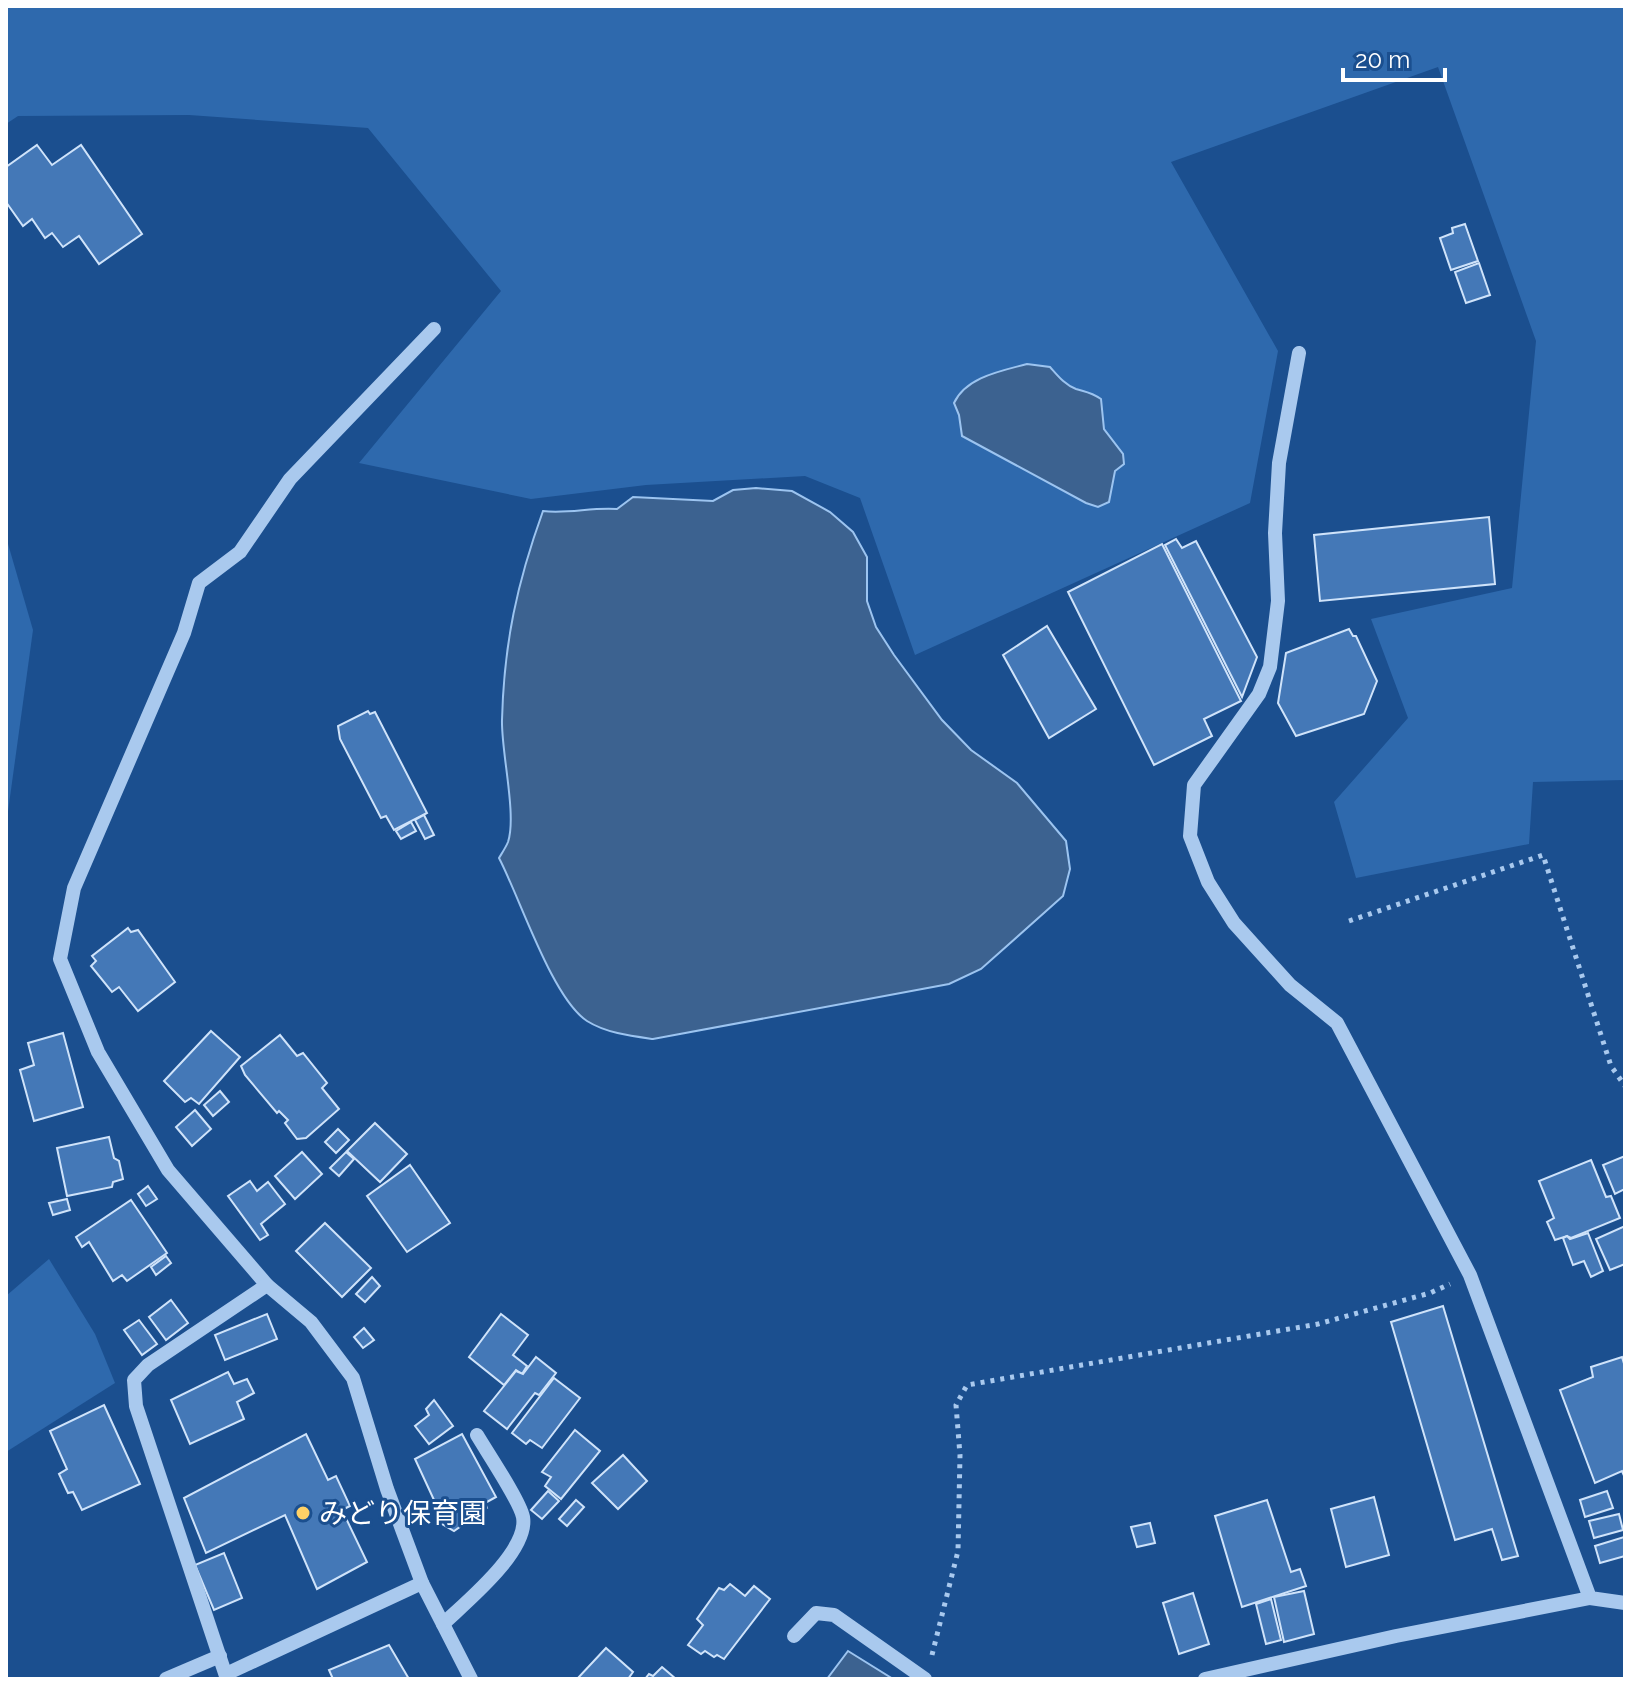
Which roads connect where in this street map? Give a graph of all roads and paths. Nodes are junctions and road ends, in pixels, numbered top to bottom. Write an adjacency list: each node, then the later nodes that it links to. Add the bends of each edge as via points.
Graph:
1 (434, 329): 6 (street, via 290,479 240,552 199,583 184,633 74,888 60,959 98,1052 168,1170)
2 (1299, 353): 5 (street, via 1279,463 1278,601 1270,667 1259,694 1194,785 1190,836 1208,882 1234,923 1290,985 1337,1023)
3 (1349, 921): 4 (path, via 1543,855 1611,1066)
4 (1625, 1086)
5 (1470, 1275): 9 (street); 14 (path, via 1430,1293 1318,1324 967,1385 956,1405 958,1551)
6 (267, 1285): 8 (street, via 311,1322 353,1378); 13 (street, via 148,1365 134,1380 136,1406)
7 (477, 1435): 11 (street, via 522,1514 523,1532 500,1568)
8 (422, 1583): 11 (street); 15 (street)
9 (1590, 1598): 10 (street); 18 (street)
10 (1625, 1603)
11 (443, 1624): 17 (street)
12 (794, 1636): 14 (street, via 816,1613 834,1615)
13 (220, 1656): 15 (street); 16 (street)
14 (927, 1673)
15 (227, 1677)
16 (166, 1679)
17 (471, 1679)
18 (1205, 1679)

